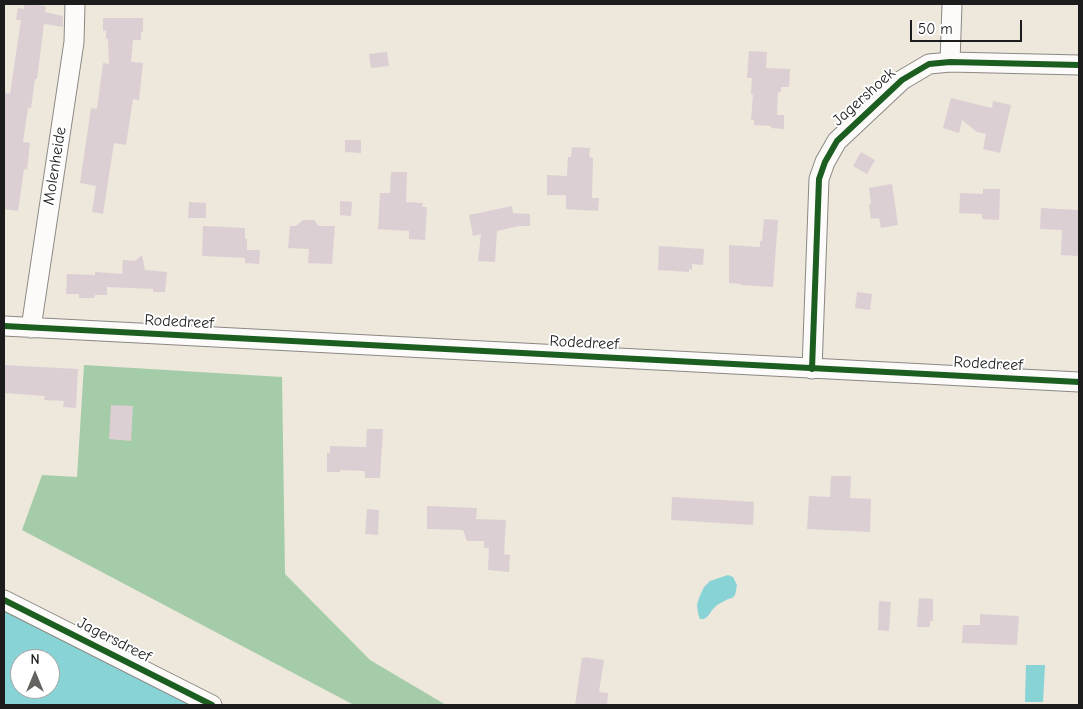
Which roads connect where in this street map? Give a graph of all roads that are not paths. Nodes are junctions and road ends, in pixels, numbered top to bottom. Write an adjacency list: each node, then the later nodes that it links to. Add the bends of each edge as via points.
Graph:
1 (75, 4): 6 (street, Molenheide, via 74,42)
2 (952, 4): 3 (street)
3 (950, 62): 4 (street, Jagershoek); 7 (street, Jagershoek, via 930,64 902,80 837,140 825,162 819,179)
4 (1079, 65)
5 (4, 326): 6 (street, Rodedreef)
6 (31, 328): 7 (street, Rodedreef)
7 (812, 369): 8 (street, Rodedreef)
8 (1079, 382)
9 (4, 600): 10 (street, Jagersdreef)
10 (212, 705)

